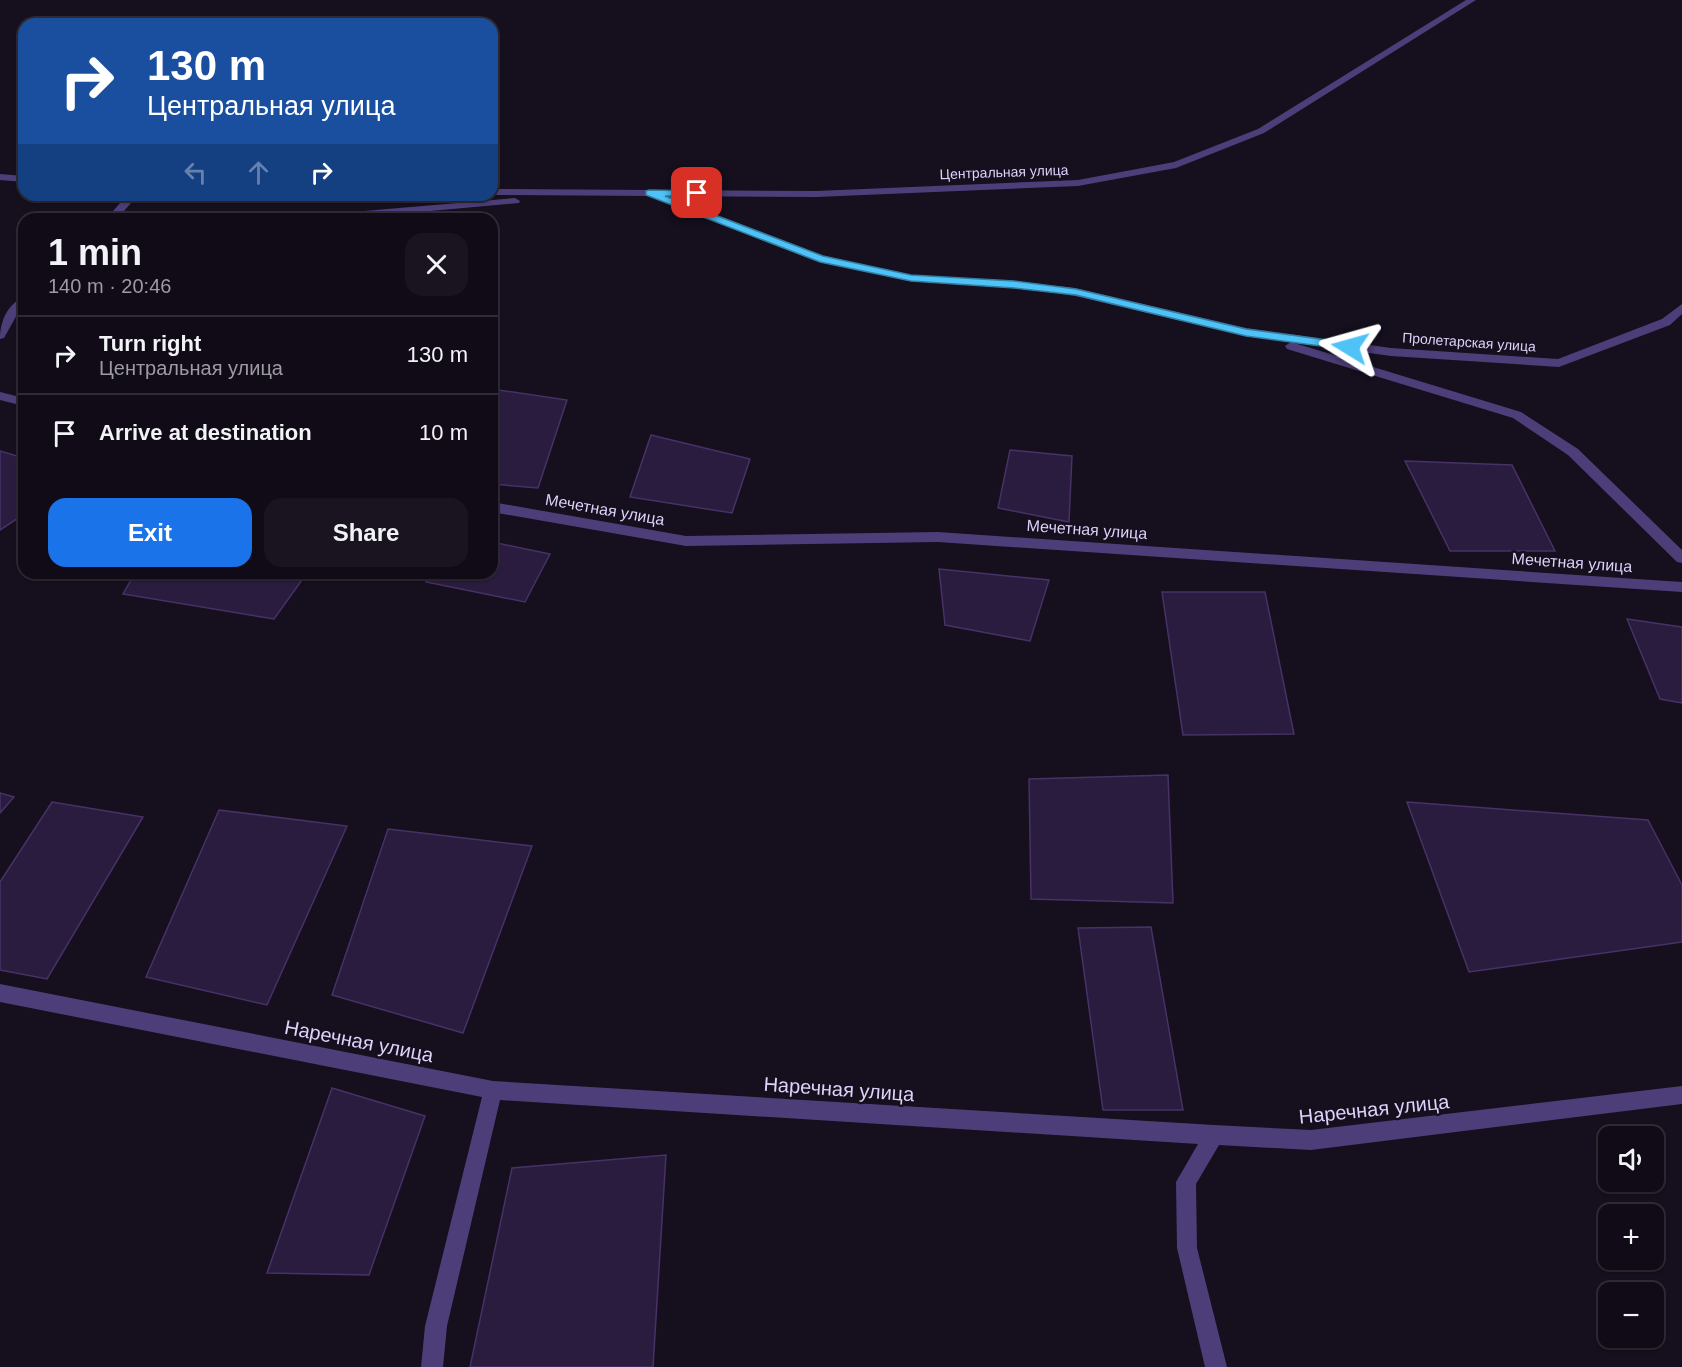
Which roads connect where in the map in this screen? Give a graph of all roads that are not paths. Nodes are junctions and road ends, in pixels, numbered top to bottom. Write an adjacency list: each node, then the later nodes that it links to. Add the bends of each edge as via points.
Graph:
1 (1472, 0): 6 (street, Центральная улица, via 1261,131 1176,165 1078,183 816,194)
2 (0, 177): 3 (street)
3 (18, 178)
4 (498, 192): 5 (street, Центральная улица)
5 (610, 193): 6 (street, Центральная улица); 9 (street)
6 (649, 193): 14 (street, Пролетарская улица, via 820,259 911,278 1076,292)
7 (128, 201): 8 (street)
8 (117, 213)
9 (376, 213)
10 (18, 306): 15 (street)
11 (1682, 308): 13 (street, Пролетарская улица)
12 (1682, 320): 13 (street)
13 (1666, 322): 14 (street, Пролетарская улица, via 1558,363 1391,352)
14 (1246, 332): 19 (street, via 1517,415 1573,452)
15 (0, 335)
16 (0, 396): 17 (street)
17 (18, 400)
18 (498, 508): 20 (street, Мечетная улица, via 686,541 938,537)
19 (1682, 558)
20 (1682, 587)
21 (0, 993): 22 (street, Наречная улица)
22 (493, 1090): 24 (street, Наречная улица); 25 (street, via 436,1326)
23 (1682, 1095): 24 (street, Наречная улица, via 1311,1140)
24 (1214, 1135): 26 (street, via 1186,1182 1187,1248)
25 (432, 1367)
26 (1216, 1367)

